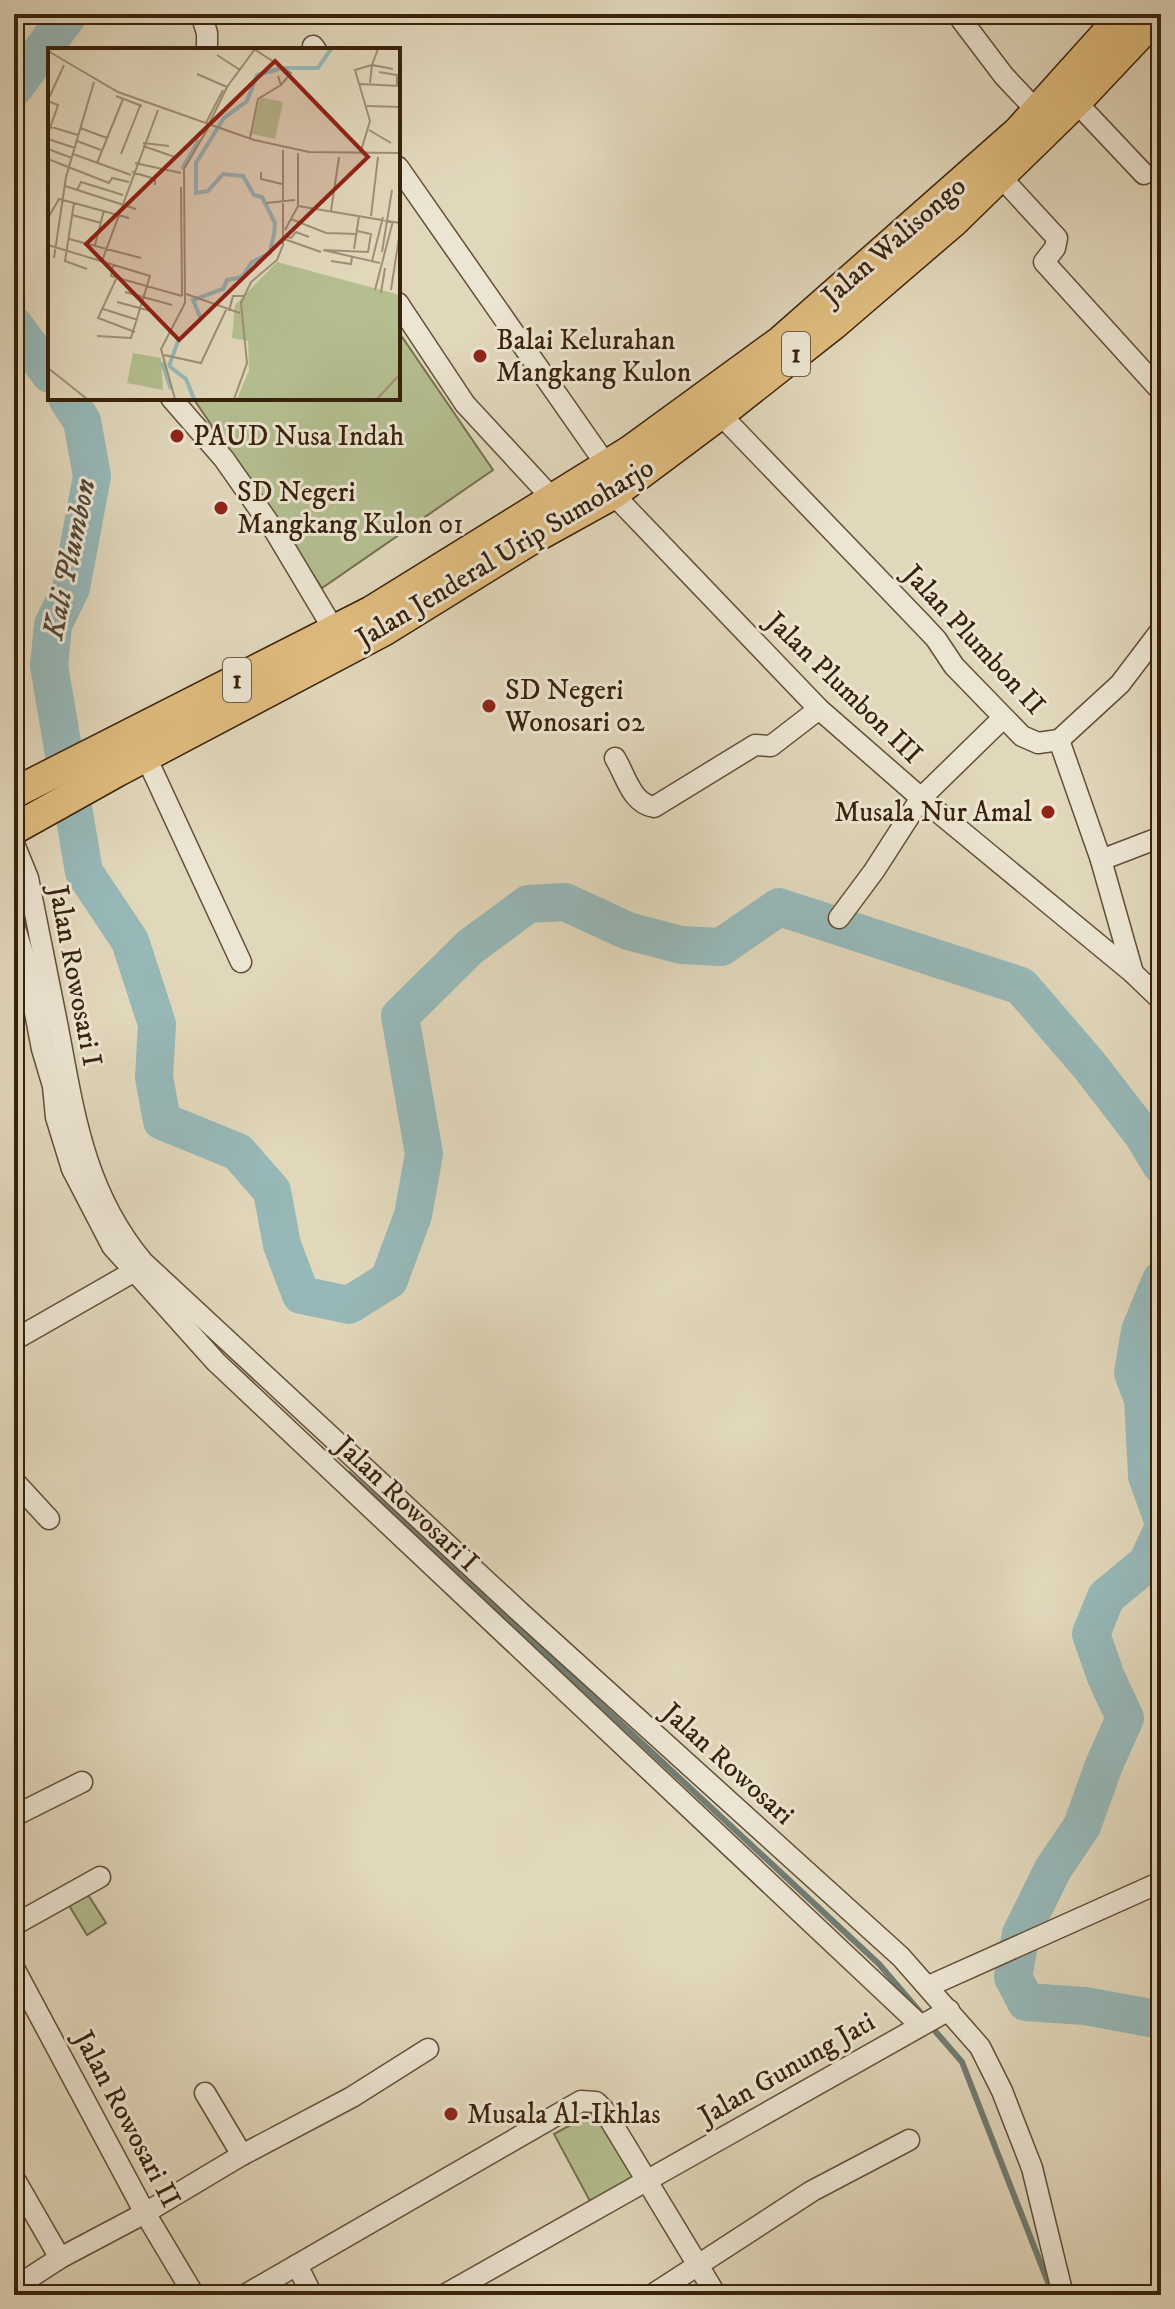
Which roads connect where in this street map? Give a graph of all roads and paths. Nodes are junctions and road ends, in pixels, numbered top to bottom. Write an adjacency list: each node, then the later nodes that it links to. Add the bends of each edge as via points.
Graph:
1 (201, 14): 5 (street)
2 (957, 14): 7 (street)
3 (1159, 14): 6 (highway, Jalan Jenderal Urip Sumoharjo / 1)
4 (1112, 19): 7 (highway, Jalan Walisongo / 1)
5 (207, 48)
6 (1076, 102): 9 (street); 10 (highway, Jalan Jenderal Urip Sumoharjo / 1)
7 (1037, 111): 12 (highway, Jalan Walisongo / 1)
8 (400, 170): 16 (street, Jalan Plumbon III)
9 (1144, 174)
10 (1000, 176): 12 (highway, Jalan Jenderal Urip Sumoharjo / 1, via 954,221); 13 (street, via 1057,238 1044,262)
11 (400, 306): 17 (street, via 472,413)
12 (828, 314): 15 (highway, Jalan Jenderal Urip Sumoharjo / 1); 16 (highway, Jalan Walisongo / 1, via 781,341)
13 (1161, 391)
14 (173, 400): 18 (street, via 233,471)
15 (720, 414): 16 (highway, Jalan Jenderal Urip Sumoharjo / 1); 21 (street, Jalan Plumbon II, via 936,639)
16 (610, 480): 17 (highway, Jalan Walisongo / 1); 20 (street, Jalan Plumbon III); 23 (highway, Jalan Jenderal Urip Sumoharjo / 1, via 530,540 383,631)
17 (552, 498): 18 (highway, Jalan Walisongo / 1)
18 (334, 630): 25 (highway, Jalan Walisongo / 1)
19 (1161, 630): 22 (street, via 1120,684)
20 (819, 709): 24 (street, via 771,746 755,745 654,807 639,799); 27 (street, Jalan Plumbon III)
21 (1003, 718): 22 (street, Jalan Plumbon II, via 1028,740); 27 (street)
22 (1059, 740): 30 (street, Jalan Plumbon II)
23 (146, 757): 25 (highway, Jalan Jenderal Urip Sumoharjo / 1); 33 (street)
24 (615, 758)
25 (109, 760): 26 (highway, Jalan Walisongo / 1); 28 (highway, Jalan Jenderal Urip Sumoharjo / 1)
26 (14, 793)
27 (921, 798): 31 (street); 34 (street, Jalan Plumbon III)
28 (15, 834): 38 (street, Jalan Rowosari I, via 84,1155 104,1204 143,1262)
29 (1161, 837): 30 (street)
30 (1101, 860): 34 (street, Jalan Plumbon II)
31 (839, 918)
32 (14, 925): 36 (street, Jalan Rowosari I, via 62,1141 102,1230)
33 (241, 962)
34 (1133, 973): 35 (street, Jalan Plumbon III)
35 (1161, 1000)
36 (133, 1272): 37 (street); 48 (street, Jalan Rowosari I, via 216,1362)
37 (14, 1340)
38 (239, 1350): 47 (street, Jalan Rowosari)
39 (14, 1481): 40 (street)
40 (49, 1519)
41 (82, 1782): 42 (street)
42 (14, 1816)
43 (100, 1877): 45 (street)
44 (1161, 1882): 47 (street)
45 (14, 1925)
46 (14, 1968): 55 (street, Jalan Rowosari II)
47 (929, 1986): 48 (street, Jalan Rowosari)
48 (931, 2019): 54 (street, Jalan Gunung Jati); 66 (street, Jalan Rowosari, via 980,2047 1002,2091 1032,2168)
49 (428, 2049): 52 (street, via 352,2097)
50 (205, 2093): 52 (street)
51 (909, 2140): 58 (street, via 812,2191)
52 (242, 2155): 55 (street)
53 (14, 2178): 56 (street)
54 (646, 2181): 57 (street, via 604,2110 596,2102 581,2101); 58 (street); 63 (street, Jalan Gunung Jati)
55 (145, 2213): 56 (street); 60 (street, Jalan Rowosari II)
56 (60, 2258): 59 (street)
57 (297, 2265): 61 (street); 62 (street)
58 (700, 2266): 64 (street); 65 (street)
59 (14, 2288)
60 (194, 2295)
61 (245, 2295)
62 (312, 2295)
63 (444, 2295)
64 (652, 2295)
65 (716, 2295)
66 (1063, 2295)

